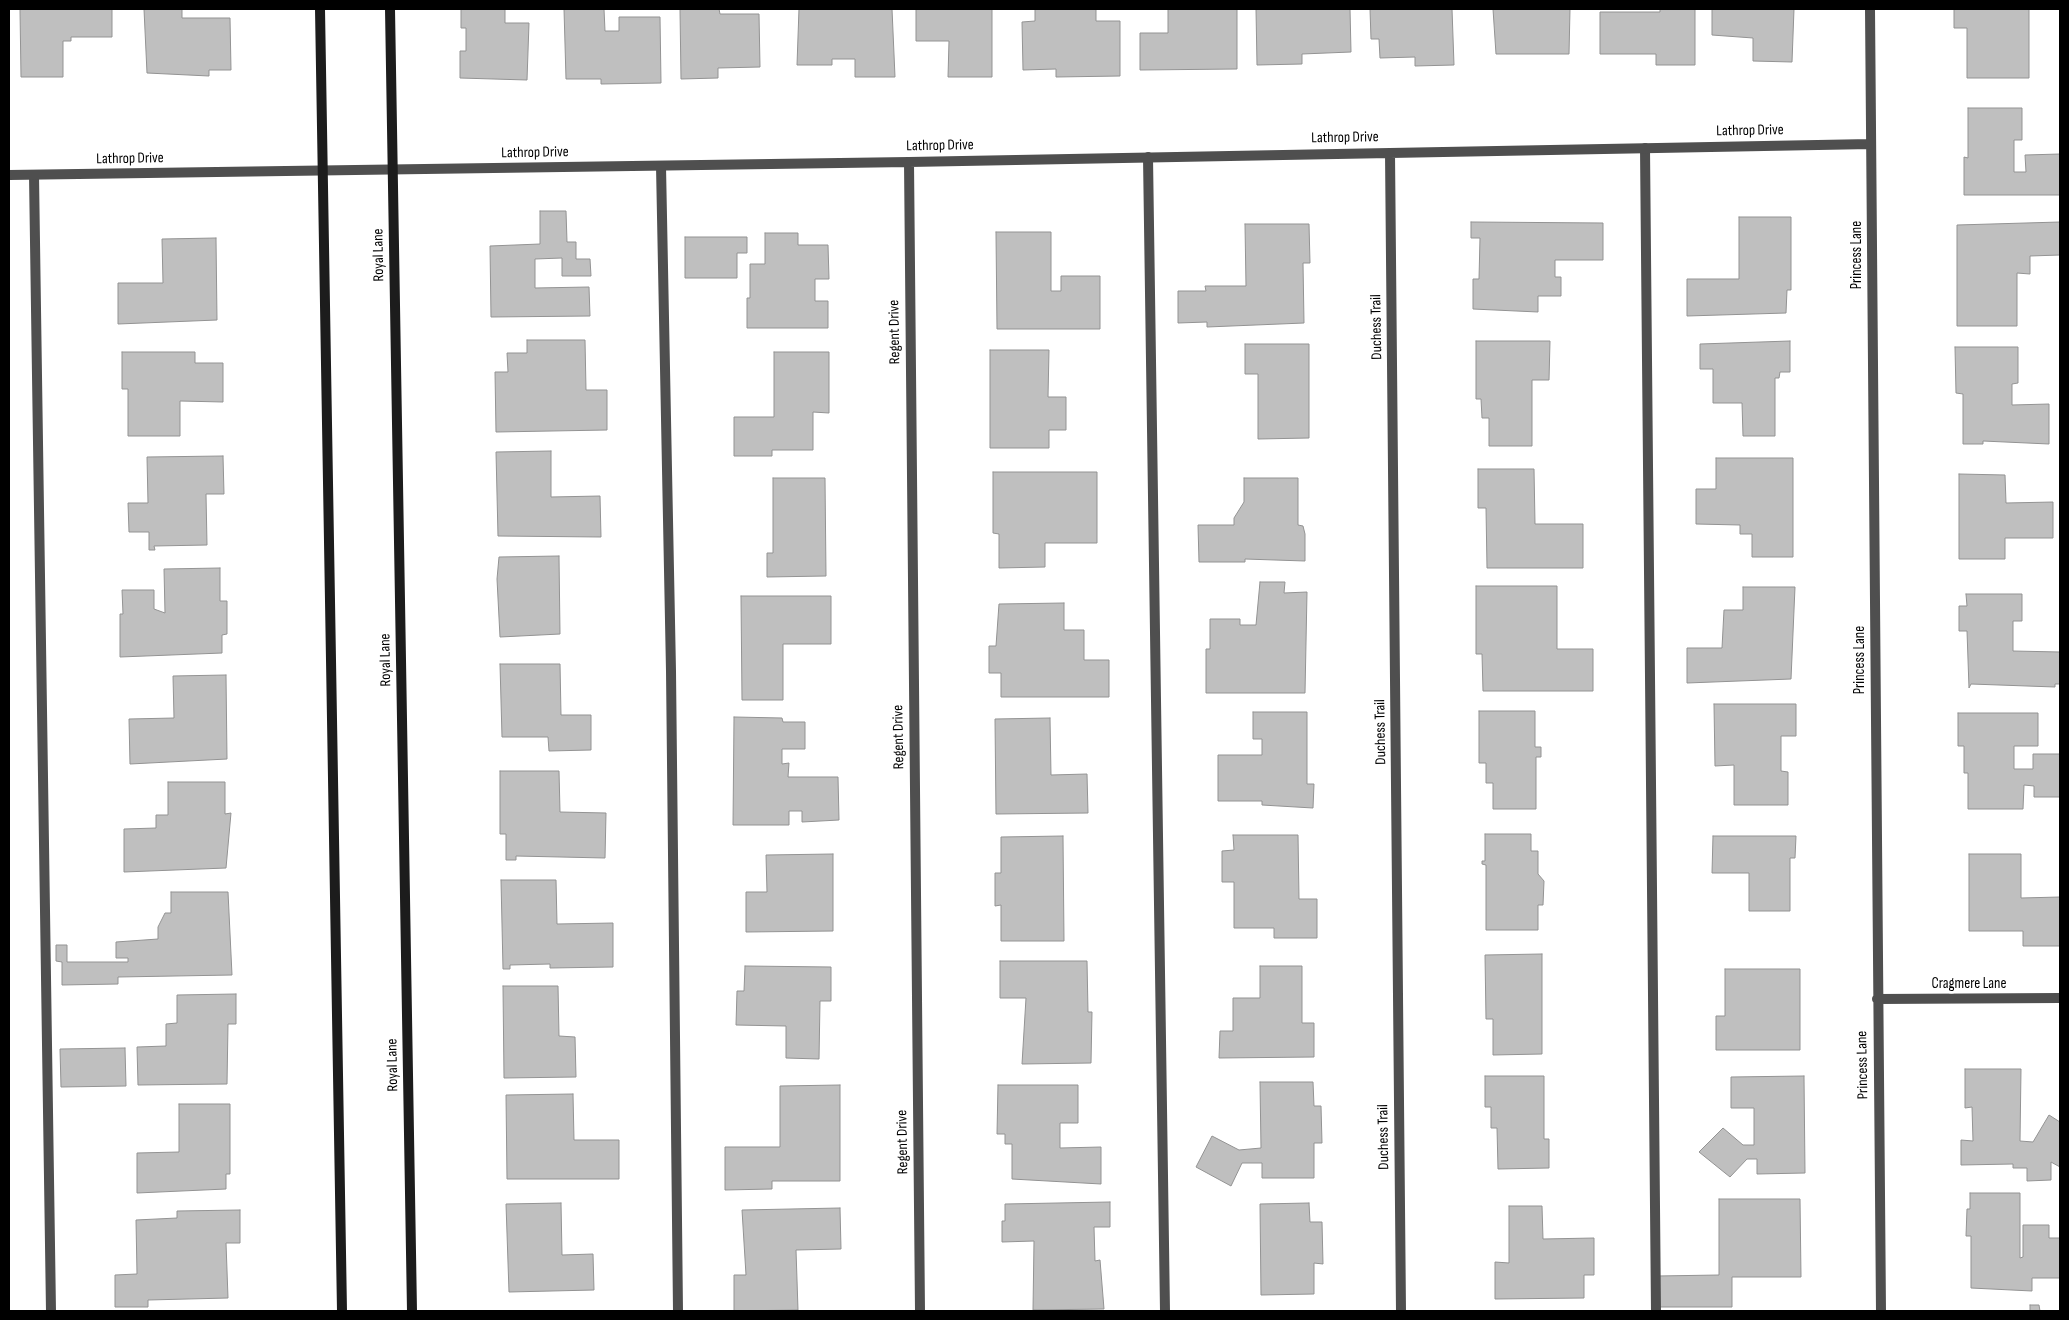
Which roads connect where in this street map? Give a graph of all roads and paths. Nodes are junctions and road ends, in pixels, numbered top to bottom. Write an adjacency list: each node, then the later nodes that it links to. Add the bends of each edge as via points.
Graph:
1 (320, 9): 11 (main road)
2 (390, 9): 10 (main road, Royal Lane)
3 (1870, 9): 4 (street, Princess Lane)
4 (1871, 144): 5 (street, Lathrop Drive); 15 (street, Princess Lane)
5 (1645, 148): 6 (street, Lathrop Drive); 23 (street)
6 (1390, 152): 7 (street, Lathrop Drive); 22 (street, Duchess Trail)
7 (1148, 157): 8 (street, Lathrop Drive); 21 (street)
8 (909, 162): 9 (street, Lathrop Drive); 20 (street, Regent Drive)
9 (661, 166): 10 (street, Lathrop Drive); 19 (street)
10 (393, 170): 11 (street, Lathrop Drive); 18 (main road, Royal Lane)
11 (324, 171): 13 (street, Lathrop Drive); 17 (main road)
12 (9, 175): 13 (street, Lathrop Drive)
13 (34, 175): 16 (street)
14 (2060, 998): 15 (street, Cragmere Lane)
15 (1877, 999): 24 (street, Princess Lane)
16 (51, 1311)
17 (342, 1311)
18 (412, 1311)
19 (678, 1311)
20 (920, 1311)
21 (1165, 1311)
22 (1401, 1311)
23 (1656, 1311)
24 (1881, 1311)

